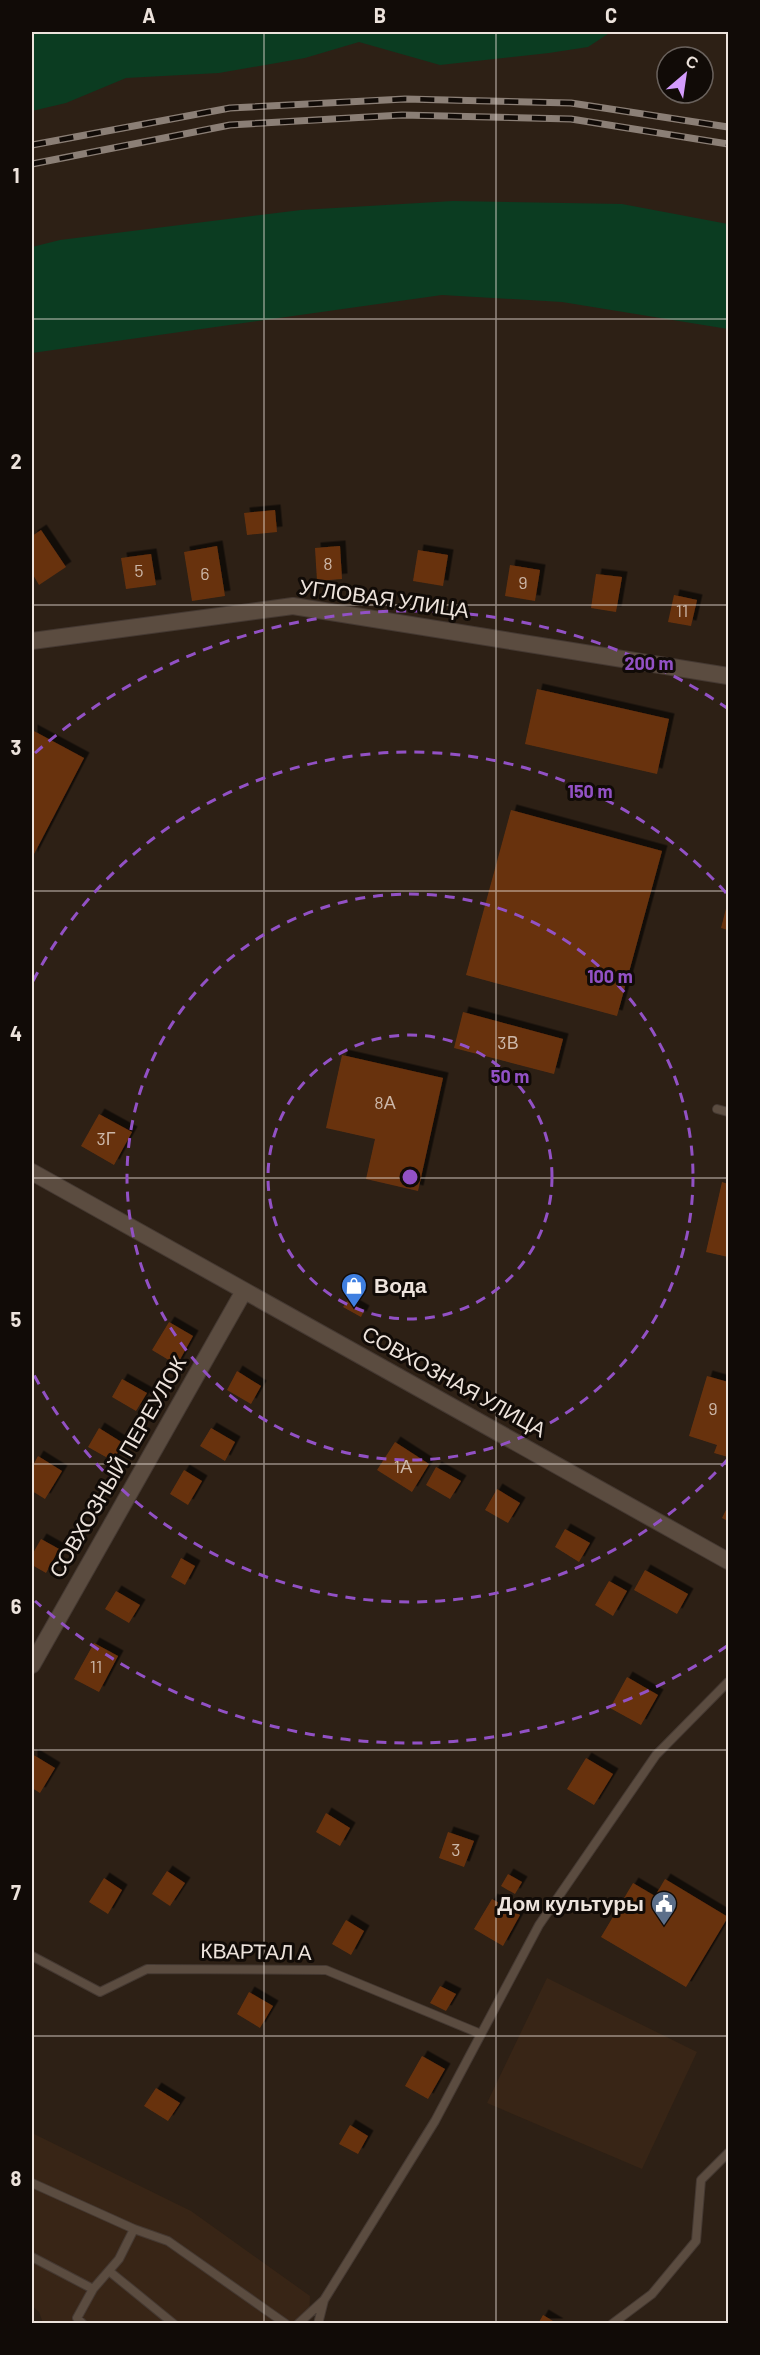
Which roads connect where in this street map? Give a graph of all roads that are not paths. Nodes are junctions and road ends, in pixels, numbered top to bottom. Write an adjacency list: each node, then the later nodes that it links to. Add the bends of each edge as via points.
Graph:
1 (32, 641): 2 (street, УГЛОВАЯ УЛИЦА, via 293,606)
2 (729, 676)
3 (717, 1109): 4 (lane)
4 (729, 1112)
5 (32, 1172): 6 (street, СОВХОЗНАЯ УЛИЦА)
6 (244, 1291): 7 (street, СОВХОЗНАЯ УЛИЦА); 8 (street, СОВХОЗНЫЙ ПЕРЕУЛОК)
7 (729, 1561)
8 (32, 1665)
9 (729, 1682): 11 (lane, via 656,1755 539,1925)
10 (32, 1956): 11 (lane, КВАРТАЛ А, via 100,1992 147,1969 326,1970)
11 (481, 2034): 18 (lane, via 435,2121)
12 (729, 2153): 24 (lane, via 700,2180 696,2241 652,2294)
13 (32, 2183): 14 (lane)
14 (134, 2229): 16 (lane); 21 (lane, via 168,2241)
15 (32, 2258): 17 (lane)
16 (109, 2271): 17 (lane); 20 (lane)
17 (93, 2289): 19 (lane, via 77,2318)
18 (324, 2300): 22 (lane); 23 (lane)
19 (83, 2324)
20 (174, 2324)
21 (286, 2324)
22 (298, 2324)
23 (318, 2324)
24 (612, 2324)

